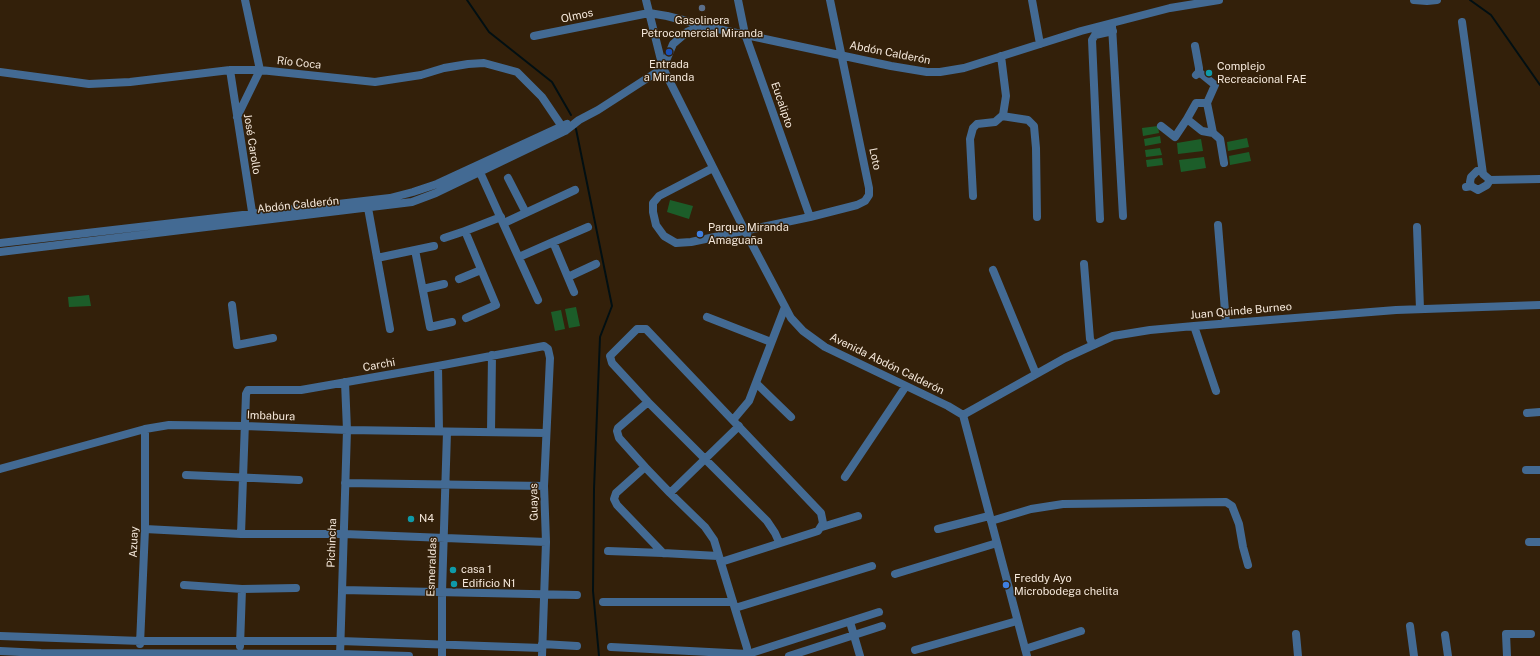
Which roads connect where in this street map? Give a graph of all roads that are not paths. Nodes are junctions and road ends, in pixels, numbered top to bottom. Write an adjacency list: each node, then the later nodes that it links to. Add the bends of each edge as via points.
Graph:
1 (245, 0): 24 (street)
2 (646, 0): 10 (street, Avenida Abdón Calderón)
3 (738, 0): 15 (street, Eucalipto)
4 (830, 0): 20 (street, Loto)
5 (1032, 0): 18 (street)
6 (1219, 0): 9 (street, Abdón Calderón)
7 (1414, 0): 8 (street)
8 (1437, 0)
9 (1173, 4): 13 (street, Abdón Calderón)
10 (649, 13): 12 (street, Abdón Calderón); 16 (street, Olmos); 22 (street, Avenida Abdón Calderón)
11 (1462, 22): 36 (street)
12 (703, 25): 15 (street, Abdón Calderón); 22 (street, via 687,32 673,44)
13 (1112, 27): 14 (street, Abdón Calderón); 17 (street); 45 (street)
14 (1084, 30): 17 (street); 18 (street, Abdón Calderón)
15 (745, 34): 20 (street, Abdón Calderón); 47 (street, Eucalipto)
16 (534, 36)
17 (1093, 37): 48 (street)
18 (1040, 44): 21 (street, Abdón Calderón)
19 (1195, 46): 26 (street, via 1198,74 1215,84)
20 (842, 55): 21 (street, Abdón Calderón, via 927,72 960,68); 47 (street, Loto, via 869,195 864,202 857,205)
21 (1001, 56): 28 (street, via 1006,96)
22 (663, 68): 31 (street, Abdón Calderón, via 598,110); 35 (street, Avenida Abdón Calderón)
23 (230, 70): 24 (street, Río Coca); 25 (street, Río Coca, via 130,82 89,84); 27 (street, José Carollo)
24 (260, 70): 27 (street); 31 (street, Río Coca, via 375,82 484,63 517,72 542,97)
25 (0, 72)
26 (1207, 103): 29 (street, via 1196,104); 32 (street)
27 (237, 116): 46 (street, José Carollo)
28 (1002, 116): 41 (street, via 995,122 977,124 973,128 970,139); 44 (street, via 1028,120 1034,126)
29 (1187, 119): 30 (street, via 1175,137); 32 (street, via 1202,131)
30 (1161, 126)
31 (564, 128): 34 (street, Abdón Calderón)
32 (1213, 133): 33 (street, via 1220,139)
33 (1224, 163)
34 (479, 168): 42 (street, Abdón Calderón, via 412,202); 46 (street, Abdón Calderón, via 390,198); 49 (street)
35 (713, 168): 54 (street, Avenida Abdón Calderón); 54 (street, Loto, via 659,196 653,203 656,225 664,236 676,242 691,242)
36 (1481, 171): 39 (street); 39 (street, via 1477,171 1471,177 1469,187 1478,190 1488,185)
37 (508, 178): 43 (street)
38 (1540, 179): 39 (street)
39 (1490, 180)
40 (575, 190): 43 (street)
41 (973, 196)
42 (368, 208): 46 (street, Abdón Calderón); 62 (street)
43 (526, 213): 49 (street)
44 (1037, 216)
45 (1123, 216)
46 (253, 217): 57 (street, Abdón Calderón); 60 (street, Abdón Calderón)
47 (810, 217): 54 (street, Loto)
48 (1100, 219)
49 (502, 220): 53 (street); 61 (street)
50 (1218, 225): 80 (street)
51 (588, 227): 56 (street)
52 (1417, 227): 76 (street)
53 (465, 231): 55 (street); 65 (street)
54 (745, 231): 75 (street, Avenida Abdón Calderón)
55 (444, 238)
56 (553, 242): 61 (street); 67 (street)
57 (0, 243)
58 (434, 246): 59 (street)
59 (415, 250): 62 (street); 70 (street)
60 (0, 252)
61 (519, 256): 72 (street)
62 (377, 258): 82 (street)
63 (596, 264): 67 (street)
64 (1084, 264): 85 (street, via 1090,339)
65 (481, 270): 68 (street); 78 (street, via 496,306)
66 (993, 270): 89 (street)
67 (568, 277): 71 (street)
68 (459, 279)
69 (444, 284): 70 (street)
70 (423, 289): 79 (street, via 430,327)
71 (574, 292)
72 (538, 300)
73 (232, 305): 83 (street, via 237,345)
74 (1540, 305): 76 (street, Juan Quinde Burneo)
75 (785, 307): 84 (street); 92 (street, Avenida Abdón Calderón, via 803,330 825,347)
76 (1420, 309): 80 (street, Juan Quinde Burneo)
77 (706, 317): 84 (street)
78 (466, 318)
79 (452, 322)
80 (1226, 323): 81 (street, Juan Quinde Burneo)
81 (1194, 326): 85 (street, Juan Quinde Burneo, via 1113,336); 93 (street)
82 (390, 329)
83 (272, 338)
84 (771, 342): 91 (street)
85 (1093, 344): 89 (street, Juan Quinde Burneo)
86 (548, 349): 87 (street, Carchi, via 537,346); 107 (street, Guayas, via 550,358)
87 (492, 355): 88 (street, Carchi); 106 (street)
88 (438, 366): 90 (street, Carchi); 104 (street)
89 (1036, 374): 97 (street, Juan Quinde Burneo)
90 (345, 382): 100 (street, Carchi, via 301,390 248,390); 103 (street, Pichincha)
91 (756, 382): 98 (street); 99 (street, via 749,401)
92 (906, 386): 97 (street, Avenida Abdón Calderón); 114 (street)
93 (1216, 391)
94 (648, 402): 99 (street, via 610,359 610,356 641,328 646,329); 108 (street); 109 (street, via 617,431 619,438)
95 (1540, 412): 96 (street)
96 (1527, 413)
97 (963, 415): 122 (street)
98 (791, 416)
99 (733, 420): 101 (street)
100 (244, 426): 102 (street, Imbabura, via 169,425); 103 (street, Imbabura); 115 (street)
101 (739, 426): 108 (street); 123 (street, via 818,508 822,517)
102 (145, 429): 110 (street, Imbabura); 124 (street, Azuay)
103 (347, 430): 104 (street, Imbabura); 117 (street, Pichincha)
104 (438, 431): 105 (street, Imbabura)
105 (448, 432): 106 (street, Imbabura); 118 (street, Esmeraldas)
106 (491, 432): 107 (street, Imbabura)
107 (546, 433): 119 (street, Guayas)
108 (705, 459): 120 (street); 130 (street, via 767,521)
109 (646, 467): 120 (street); 135 (street, via 618,490 614,499)
110 (0, 469)
111 (1526, 470): 112 (street)
112 (1540, 470)
113 (186, 475): 115 (street)
114 (845, 477)
115 (243, 478): 116 (street); 126 (street)
116 (299, 480)
117 (346, 483): 118 (street); 127 (street, Pichincha)
118 (445, 485): 119 (street); 128 (street, Esmeraldas)
119 (544, 486): 129 (street, Guayas)
120 (670, 493): 136 (street, via 710,534)
121 (858, 516): 123 (street)
122 (990, 518): 125 (street); 133 (street); 137 (street, via 1063,504 1226,502 1232,506 1239,524)
123 (822, 527): 130 (street, via 818,531)
124 (145, 529): 126 (street); 160 (street, Azuay)
125 (938, 529)
126 (241, 534): 127 (street)
127 (344, 534): 128 (street); 143 (street, Pichincha)
128 (444, 541): 129 (street); 144 (street, Esmeraldas)
129 (546, 542): 145 (street, Guayas)
130 (779, 542): 136 (street)
131 (1529, 542): 132 (street)
132 (1540, 542)
133 (997, 543): 139 (street); 150 (street)
134 (608, 551): 135 (street)
135 (663, 552): 136 (street)
136 (720, 559): 148 (street)
137 (1248, 565)
138 (872, 566): 148 (street)
139 (894, 574)
140 (184, 585): 142 (street)
141 (296, 588): 142 (street)
142 (242, 589): 162 (street)
143 (342, 590): 144 (street); 161 (street, Pichincha)
144 (442, 592): 145 (street); 163 (street, Esmeraldas)
145 (544, 594): 146 (street); 166 (street, Guayas)
146 (577, 595)
147 (603, 602): 148 (street)
148 (734, 605): 174 (street)
149 (879, 612): 151 (street)
150 (1018, 621): 167 (street); 169 (street)
151 (850, 622): 159 (street); 174 (street)
152 (882, 626): 159 (street)
153 (1410, 626): 180 (street)
154 (1081, 631): 169 (street)
155 (1296, 634): 179 (street)
156 (1531, 634): 182 (street, via 1506,634)
157 (1445, 635): 181 (street)
158 (0, 636): 160 (street)
159 (853, 636): 177 (street); 178 (street)
160 (140, 640): 162 (street); 170 (street, Azuay)
161 (340, 641): 162 (street); 163 (street); 173 (street, Pichincha)
162 (240, 642): 172 (street)
163 (442, 646): 166 (street); 176 (street)
164 (577, 646): 166 (street)
165 (611, 647): 174 (street)
166 (542, 649)
167 (915, 650)
168 (0, 651): 171 (street)
169 (1026, 653)
170 (140, 654): 171 (street); 172 (street)
171 (41, 655)
172 (240, 655): 173 (street)
173 (340, 655): 175 (street)
174 (748, 655)
175 (409, 656)
176 (442, 656)
177 (789, 656)
178 (860, 656)
179 (1298, 656)
180 (1414, 656)
181 (1448, 656)
182 (1507, 656)

